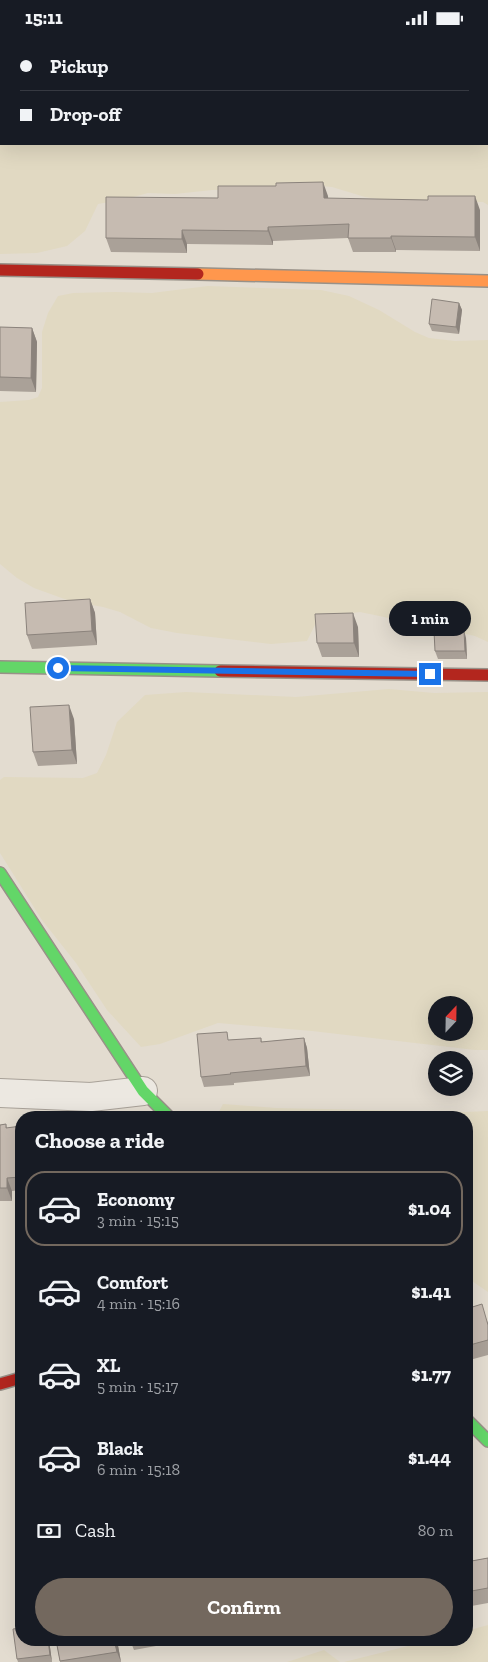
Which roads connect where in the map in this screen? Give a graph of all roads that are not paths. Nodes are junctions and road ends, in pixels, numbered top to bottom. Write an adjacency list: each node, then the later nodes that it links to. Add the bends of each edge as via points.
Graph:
1 (0, 270): 2 (street)
2 (488, 281)
3 (0, 667): 4 (street)
4 (488, 675)
5 (0, 873): 6 (street)
6 (143, 1091): 7 (street, via 92,1097); 8 (street)
7 (0, 1093)
8 (164, 1111)
9 (15, 1380): 10 (street)
10 (0, 1384)
11 (473, 1426): 12 (street)
12 (488, 1441)

